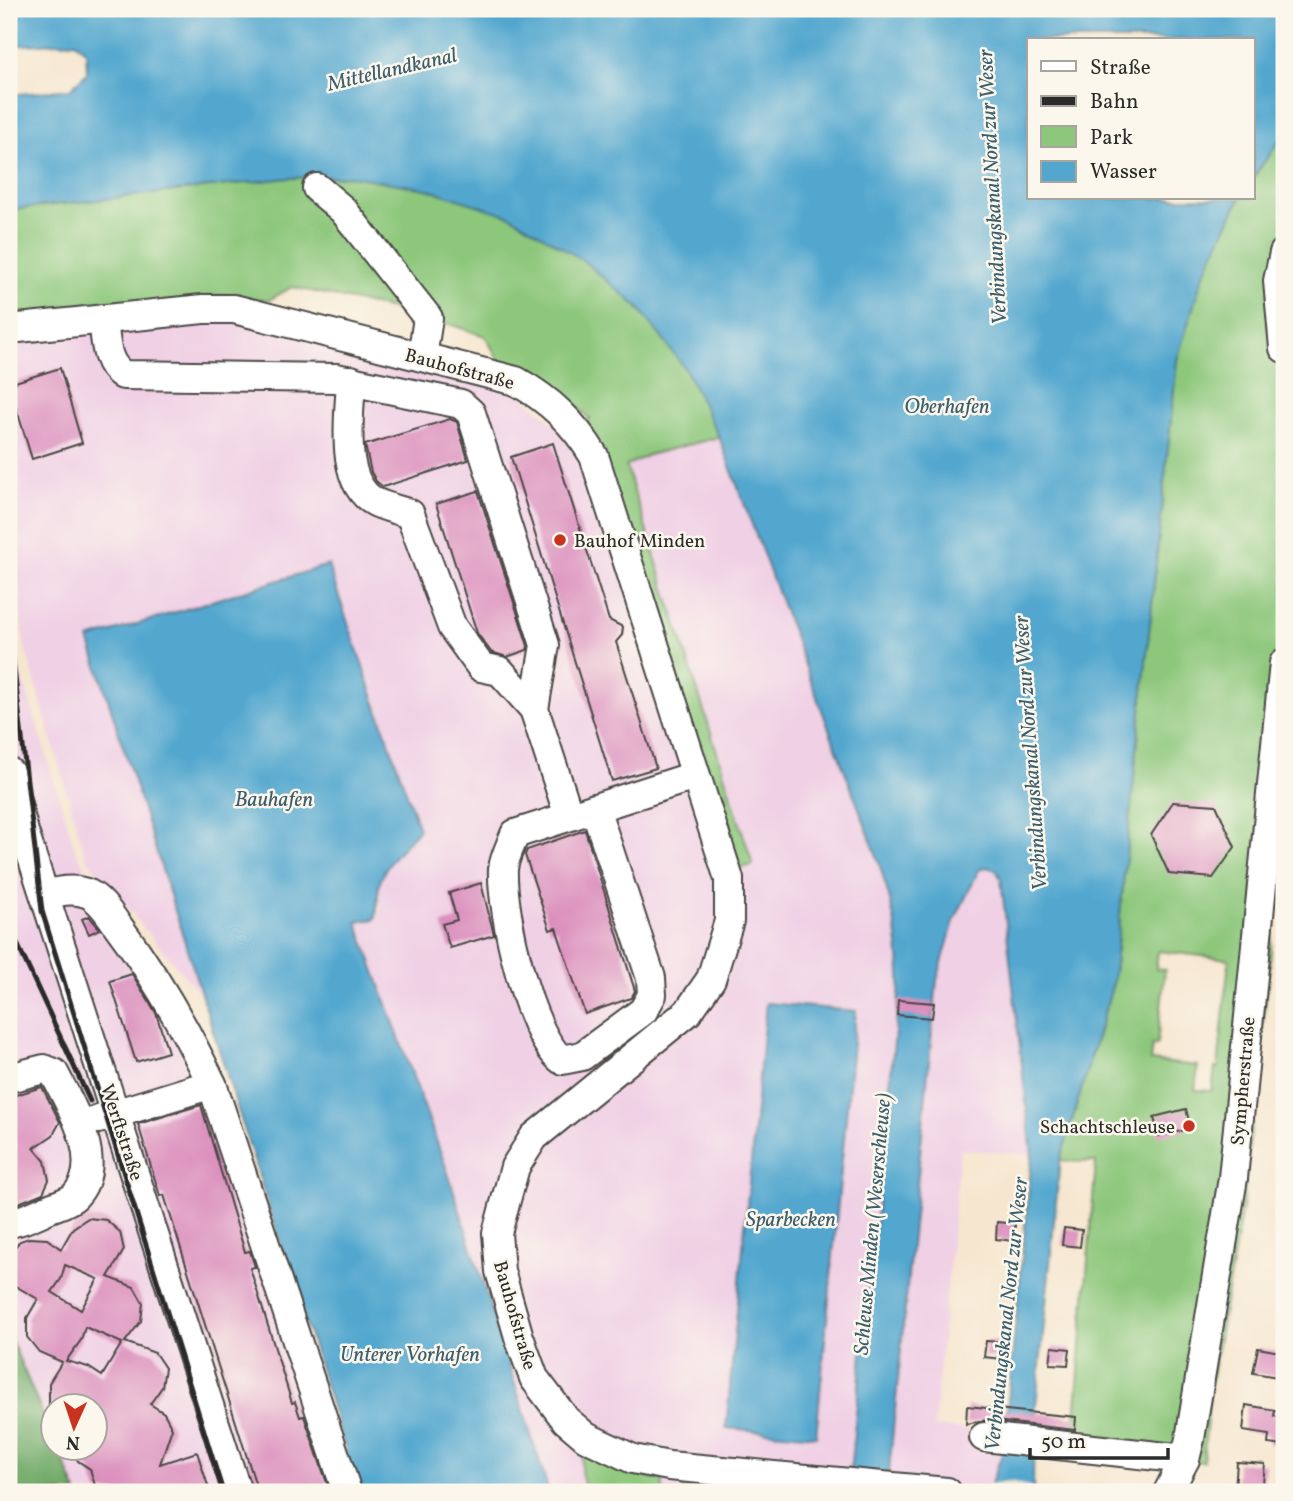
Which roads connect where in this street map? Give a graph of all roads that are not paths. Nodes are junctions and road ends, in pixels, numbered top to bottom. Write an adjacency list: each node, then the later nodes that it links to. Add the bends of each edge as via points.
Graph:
1 (317, 188): 6 (street, via 343,210 428,318)
2 (1284, 253): 5 (street, via 1278,281)
3 (103, 319): 4 (street, Bauhofstraße); 6 (street, Bauhofstraße, via 233,309); 7 (street, via 109,359 122,375)
4 (9, 329)
5 (1284, 348)
6 (422, 357): 11 (street, Bauhofstraße, via 516,382 539,394 580,433 594,456)
7 (351, 380): 9 (street, via 346,439 357,483 376,503 410,514 452,627 481,667 500,671); 9 (street, via 461,404 471,414 545,645)
8 (1284, 663): 14 (street, Sympherstraße)
9 (534, 709): 12 (street)
10 (9, 772): 13 (street, Werftstraße)
11 (694, 776): 12 (street); 24 (street, Bauhofstraße, via 729,879 729,920 711,979 688,1013 534,1138 515,1167 497,1233 499,1271 519,1337 534,1378 566,1420 586,1437 633,1459)
12 (594, 808): 12 (street, via 515,834 503,866 512,946 542,1035 550,1051 562,1060 582,1056 643,1011 652,995 652,978)
13 (47, 895): 16 (street, via 64,889 88,893 100,902 141,956); 17 (street, Werftstraße)
14 (1273, 895): 21 (street, Sympherstraße, via 1233,1178)
15 (9, 1078): 18 (street, via 44,1069 54,1073)
16 (212, 1084): 17 (street); 23 (street)
17 (116, 1111): 18 (street); 22 (street, Werftstraße)
18 (79, 1125): 19 (street, via 87,1159 74,1198)
19 (9, 1223)
20 (984, 1437): 21 (street)
21 (1185, 1459): 25 (street, Sympherstraße)
22 (237, 1492)
23 (347, 1492)
24 (947, 1492)
25 (1168, 1492)

